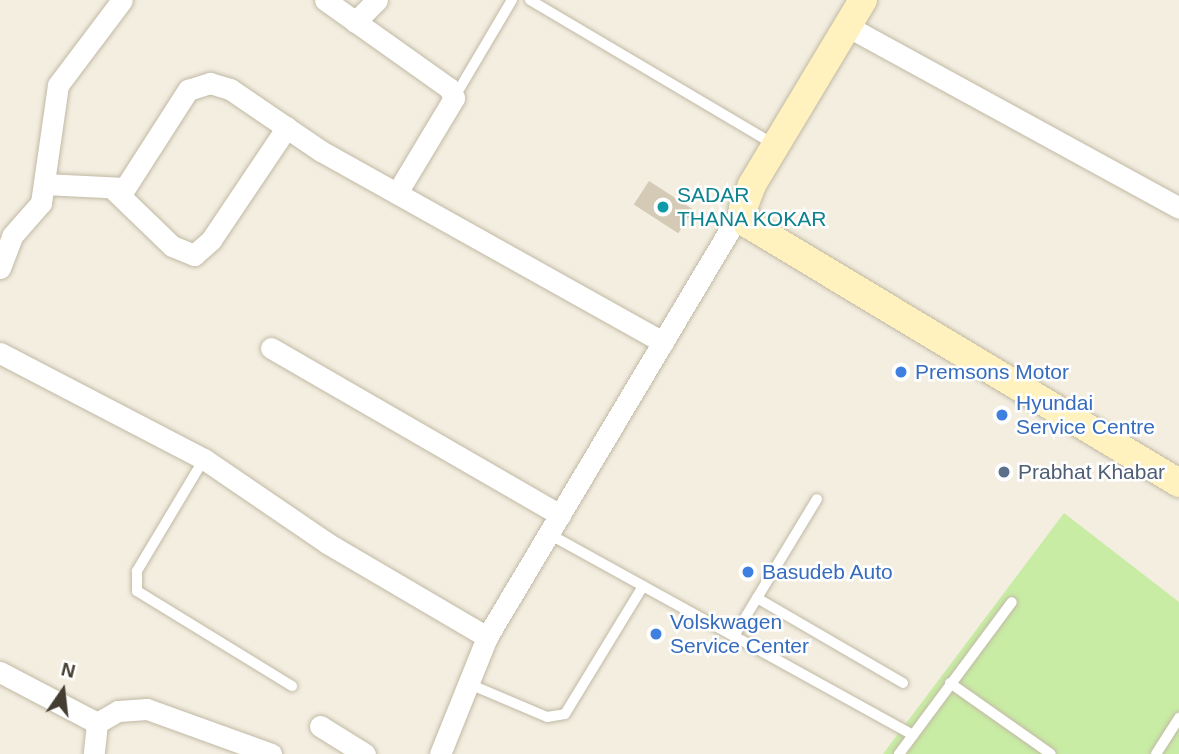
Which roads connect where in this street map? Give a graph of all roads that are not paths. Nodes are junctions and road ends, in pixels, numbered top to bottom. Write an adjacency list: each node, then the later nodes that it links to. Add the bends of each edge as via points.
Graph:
1 (122, 0): 12 (street, via 58,85)
2 (325, 0): 7 (street)
3 (377, 0): 7 (street)
4 (512, 0): 9 (lane)
5 (530, 0): 11 (lane)
6 (863, 0): 8 (street)
7 (355, 22): 9 (street, via 449,88)
8 (847, 26): 11 (street); 16 (street)
9 (454, 99): 14 (street)
10 (287, 127): 13 (street, via 230,89 197,85 182,97 125,188); 13 (street, via 211,240 194,255 172,246); 14 (street)
11 (776, 145): 15 (street)
12 (44, 184): 13 (street); 17 (street, via 39,209 12,236)
13 (114, 190)
14 (397, 193): 18 (street)
15 (743, 208): 18 (street); 22 (street, via 761,235)
16 (1179, 208)
17 (0, 268)
18 (663, 342): 24 (street)
19 (271, 348): 24 (street)
20 (0, 352): 21 (street)
21 (204, 459): 30 (street, via 327,543); 35 (lane, via 137,571 137,591)
22 (1179, 483)
23 (817, 499): 27 (lane)
24 (560, 515): 25 (street)
25 (549, 534): 26 (lane); 30 (street)
26 (643, 586): 29 (lane); 32 (lane, via 565,714 547,717)
27 (757, 598): 29 (lane); 33 (lane)
28 (1012, 602): 34 (lane)
29 (734, 636): 39 (lane)
30 (487, 637): 32 (street)
31 (0, 672): 37 (street)
32 (465, 682): 44 (street)
33 (903, 683)
34 (950, 683): 39 (lane); 45 (lane)
35 (292, 686)
36 (1179, 718): 46 (lane)
37 (97, 723): 41 (street); 42 (street, via 118,711 147,709)
38 (320, 726): 43 (street)
39 (914, 735): 40 (lane)
40 (906, 752)
41 (93, 754)
42 (271, 754)
43 (365, 754)
44 (440, 754)
45 (1051, 754)
46 (1156, 754)

